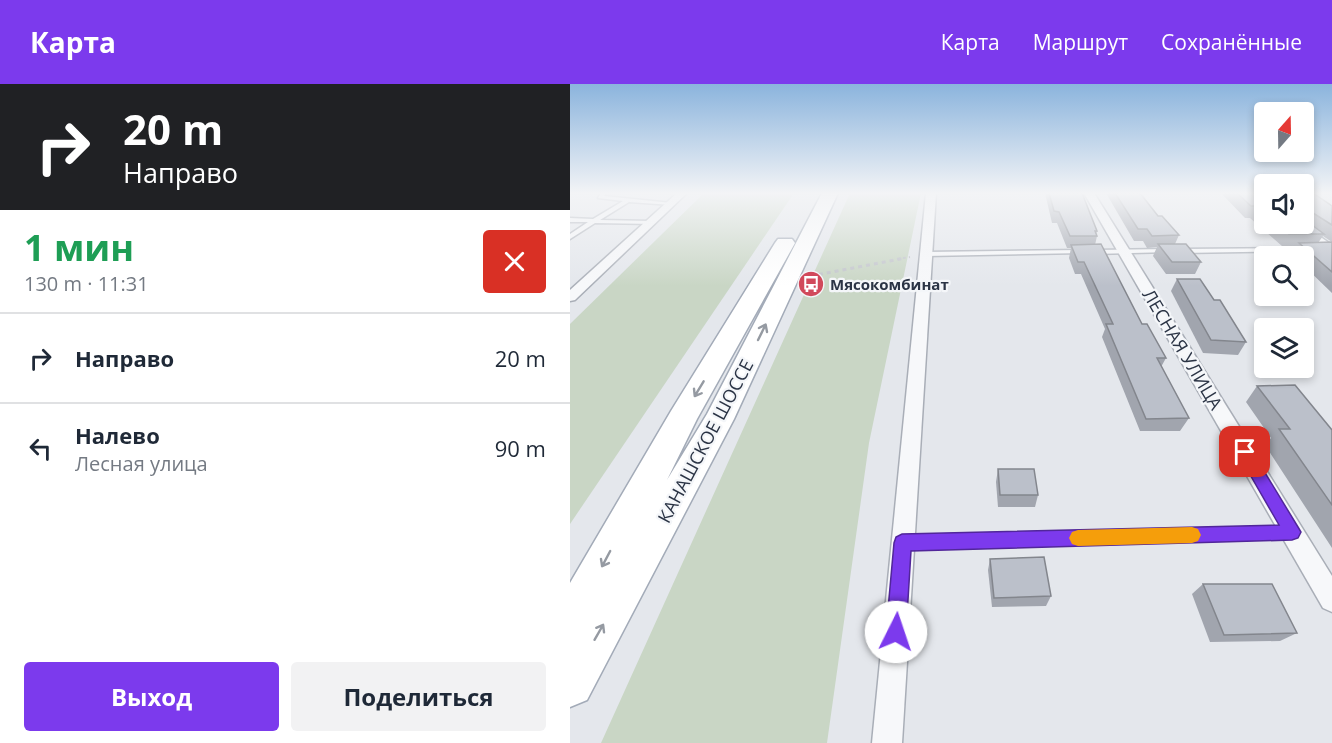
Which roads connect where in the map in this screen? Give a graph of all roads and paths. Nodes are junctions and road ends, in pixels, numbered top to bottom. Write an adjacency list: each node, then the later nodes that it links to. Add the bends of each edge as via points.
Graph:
1 (591, 224): 8 (lane)
2 (651, 224): 13 (street)
3 (796, 224): 17 (main road, КАНАШСКОЕ ШОССЕ, one-way to 17, via 682,418)
4 (815, 224): 18 (main road, КАНАШСКОЕ ШОССЕ, one-way to 4, via 719,419)
5 (929, 224): 11 (street)
6 (1108, 224): 10 (street, ЛЕСНАЯ УЛИЦА)
7 (1309, 234): 9 (street)
8 (570, 237)
9 (1331, 251): 10 (lane)
10 (1125, 252): 11 (lane); 14 (street, ЛЕСНАЯ УЛИЦА)
11 (926, 254): 12 (path); 15 (street)
12 (805, 278)
13 (570, 297)
14 (1292, 532): 15 (lane); 16 (street, ЛЕСНАЯ УЛИЦА)
15 (902, 543): 19 (street)
16 (1332, 599)
17 (570, 625)
18 (570, 683)
19 (887, 743)

